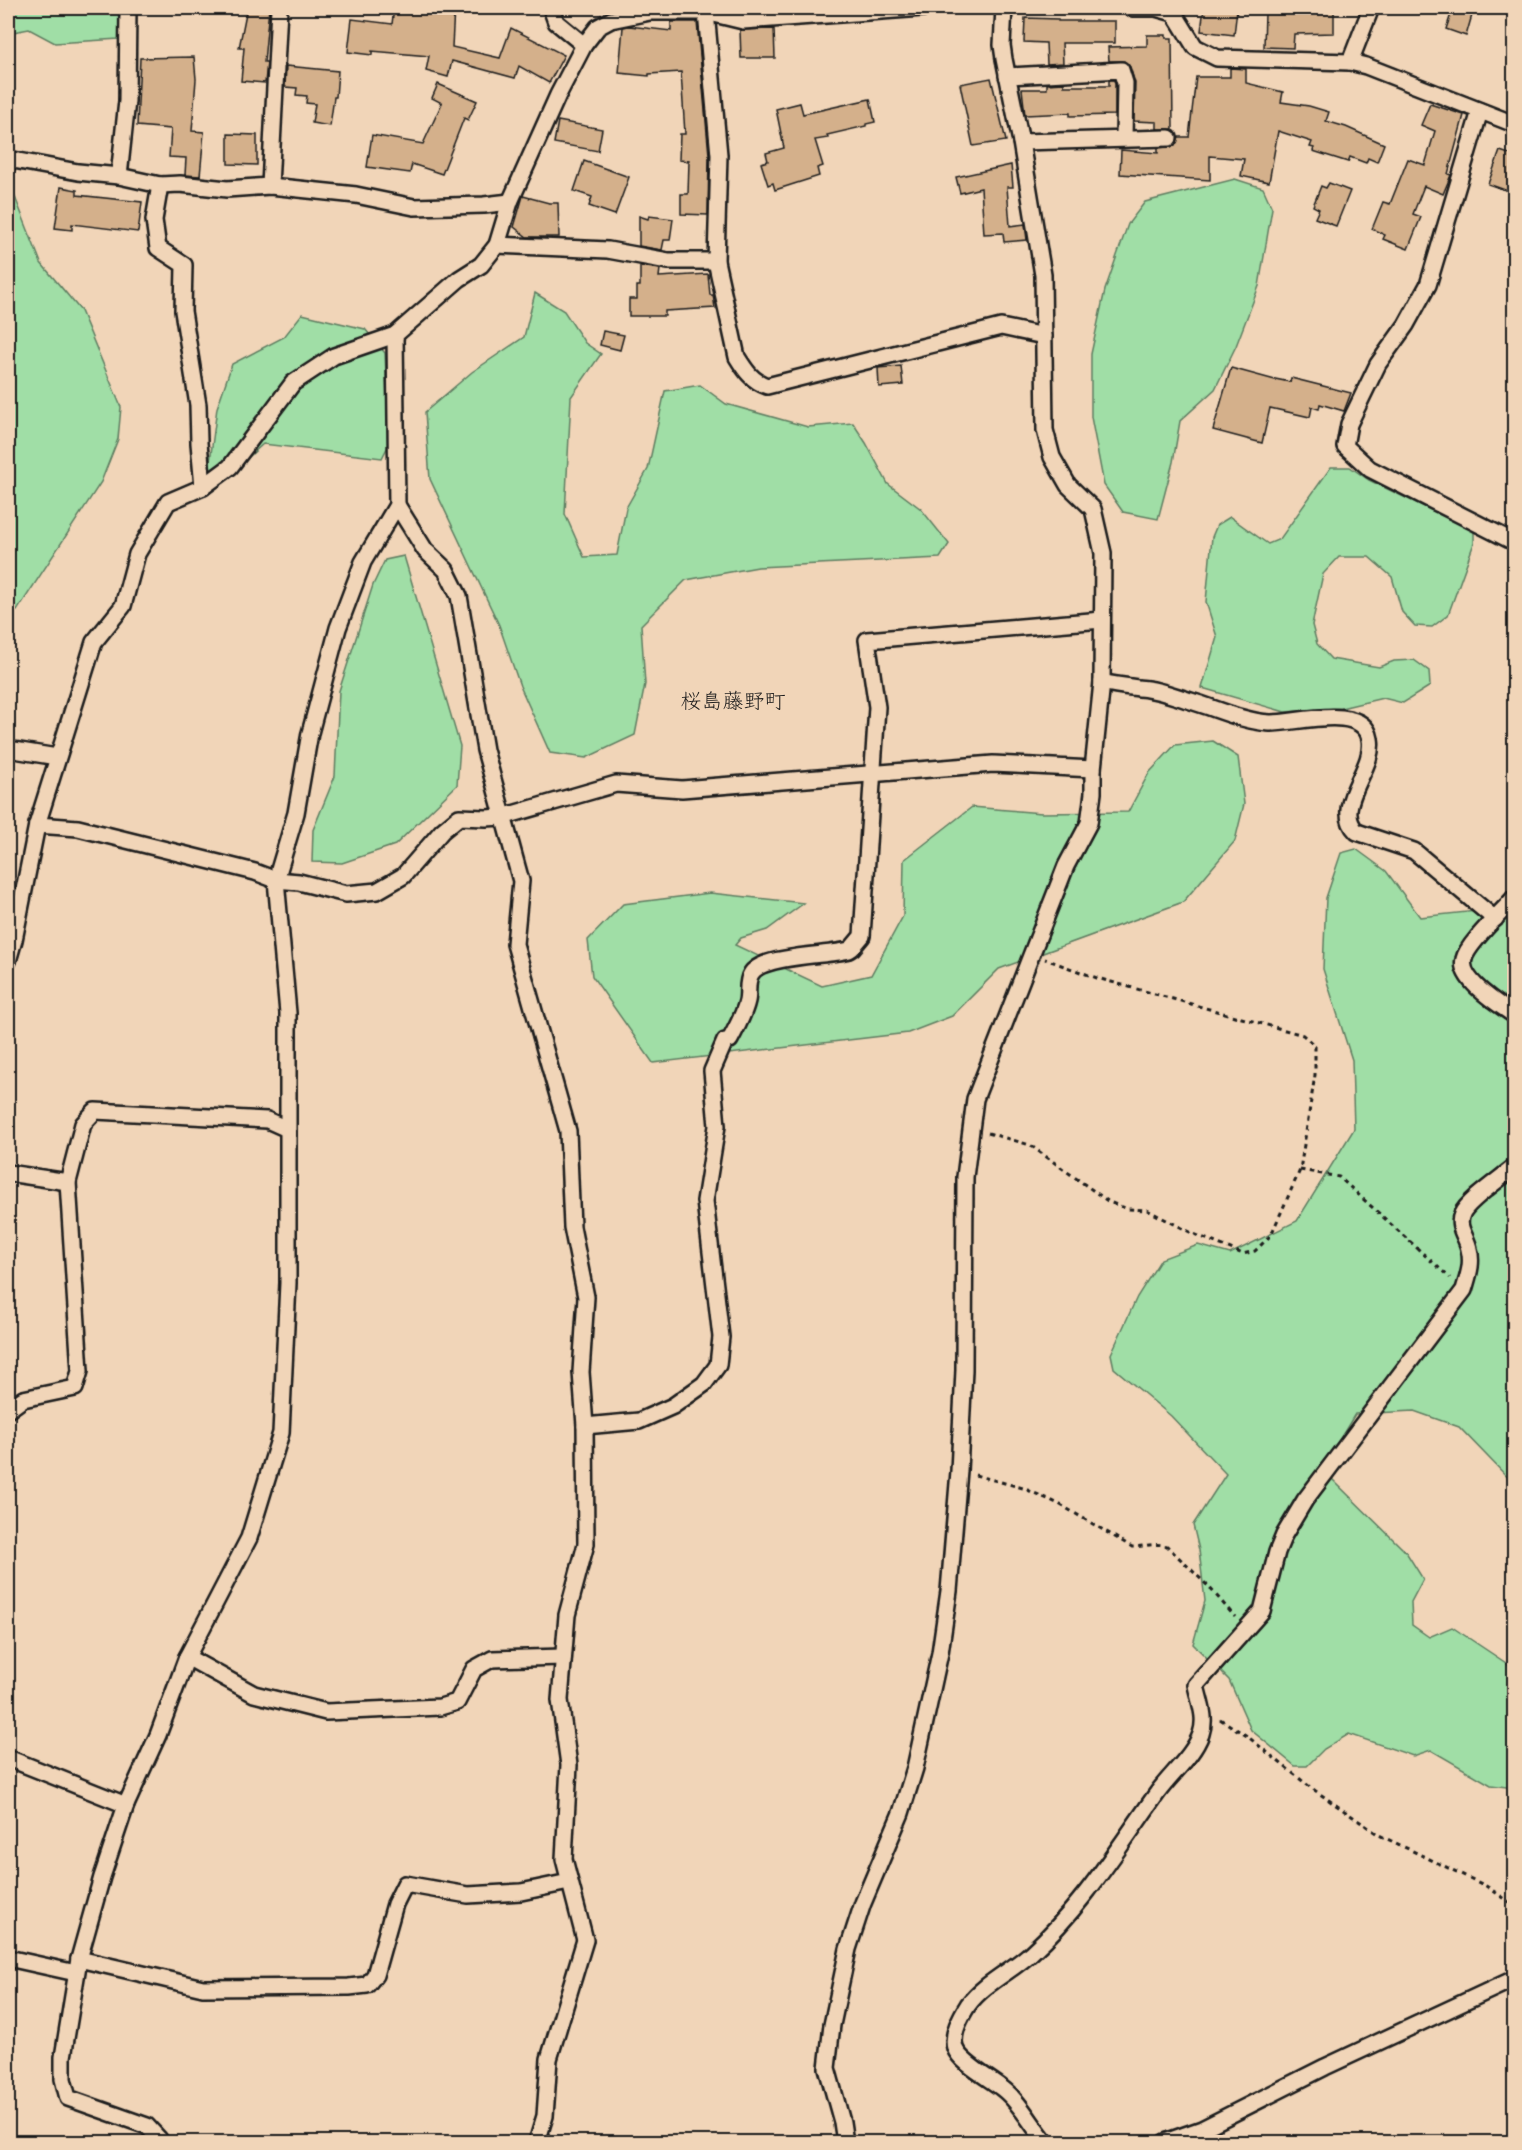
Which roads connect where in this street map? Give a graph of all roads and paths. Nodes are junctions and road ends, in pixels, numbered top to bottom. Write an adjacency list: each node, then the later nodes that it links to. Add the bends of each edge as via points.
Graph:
1 (128, 8): 19 (street, via 127,101)
2 (279, 8): 21 (street)
3 (551, 8): 10 (street, via 556,22)
4 (923, 8): 8 (street, via 744,21)
5 (1004, 8): 12 (street, via 1002,45)
6 (1132, 8): 9 (street)
7 (1371, 8): 11 (street)
8 (707, 10): 10 (street, via 650,12 611,20 598,27); 24 (street, via 719,155)
9 (1176, 10): 11 (street, via 1195,47 1217,58)
10 (584, 45): 22 (street)
11 (1350, 62): 13 (street)
12 (1007, 76): 15 (street, via 1121,70 1125,83); 17 (street)
13 (1480, 111): 14 (street); 29 (street, via 1428,285 1378,364 1349,424 1345,446 1370,469)
14 (1515, 124)
15 (1124, 138): 16 (street); 17 (street)
16 (1169, 138)
17 (1021, 142): 26 (street, via 1043,275)
18 (8, 159): 19 (street)
19 (119, 176): 20 (street)
20 (160, 185): 21 (street, via 227,189); 27 (street, via 154,220 158,248 184,266 183,311 198,405)
21 (270, 186): 22 (street, via 356,195 414,207)
22 (510, 202): 23 (street)
23 (497, 245): 24 (street, via 608,250 668,261); 25 (street, via 481,265 459,279)
24 (716, 261): 26 (street, via 737,357 756,382 767,386 1001,327)
25 (395, 335): 27 (street, via 334,356 293,383 230,467); 28 (street)
26 (1044, 336): 30 (street, via 1045,430 1052,457 1068,485 1093,509 1103,553)
27 (203, 487): 33 (street, via 168,502 138,554 123,606 94,642)
28 (397, 505): 36 (street, via 425,550 446,570 459,596 485,750); 38 (street, via 363,562 338,628 310,732 296,813)
29 (1515, 542)
30 (1102, 620): 31 (street); 35 (street, via 867,640 877,707)
31 (1102, 682): 34 (street); 40 (street, via 1192,701 1236,718 1272,723 1343,718 1362,725 1370,736 1370,750 1349,808 1352,827 1414,851)
32 (8, 748): 33 (street)
33 (57, 757): 37 (street)
34 (1092, 769): 35 (street, via 993,764); 41 (street, via 1089,823 1066,866)
35 (872, 774): 36 (street, via 682,789 616,784); 52 (street, via 862,936 849,950 767,962 755,968 748,981 745,1010 712,1071 717,1126 705,1201 721,1337 718,1365 694,1393 673,1406 639,1421)
36 (502, 817): 38 (street, via 459,816 403,876 377,891 346,894); 52 (street, via 521,880 515,944 568,1131 572,1227 586,1297 581,1372)
37 (37, 825): 38 (street, via 78,828); 42 (street)
38 (276, 880): 44 (street, via 288,1013)
39 (1515, 898): 40 (street)
40 (1495, 919): 43 (street, via 1470,947 1464,968 1479,989)
41 (1032, 955): 45 (street, via 975,1099); 47 (path, via 1097,978 1304,1035 1315,1046 1316,1075)
42 (8, 961)
43 (1515, 1015)
44 (287, 1129): 49 (street, via 267,1120 95,1111 83,1124); 55 (street, via 288,1283 281,1433 249,1538)
45 (972, 1129): 47 (path, via 1030,1145 1109,1202 1128,1209 1148,1210 1243,1254 1255,1251 1271,1235); 53 (street, via 964,1177 964,1370)
46 (1515, 1167): 50 (street, via 1462,1213 1460,1227 1469,1248 1471,1268)
47 (1300, 1170): 50 (path, via 1339,1177)
48 (8, 1173): 49 (street)
49 (68, 1182): 51 (street, via 80,1371 75,1388 23,1399)
50 (1464, 1290): 54 (street, via 1305,1500 1277,1552 1262,1611)
51 (8, 1410)
52 (585, 1426): 56 (street, via 586,1545 567,1615)
53 (959, 1471): 54 (path, via 1023,1488 1059,1504 1132,1547 1158,1543 1167,1546); 67 (street, via 940,1653 915,1767 901,1813 863,1903 832,2025 827,2068)
54 (1245, 1628): 57 (street, via 1196,1685)
55 (188, 1657): 56 (street, via 254,1694 327,1712 440,1707 457,1701 474,1669 492,1659); 59 (street)
56 (563, 1657): 60 (street, via 560,1700 569,1765 564,1859)
57 (1204, 1713): 61 (path, via 1226,1721 1379,1835 1486,1886); 68 (street, via 1202,1734 1189,1755 1159,1790 1108,1865 1031,1954 978,1994 955,2032 956,2049 1005,2090)
58 (8, 1758): 59 (street)
59 (126, 1805): 63 (street)
60 (569, 1882): 63 (street, via 521,1892 468,1895 405,1884 395,1904 375,1975 367,1984 358,1986 203,1988); 66 (street, via 585,1940 549,2059 545,2116)
61 (1515, 1905)
62 (8, 1958): 63 (street)
63 (78, 1966): 65 (street, via 63,2057 68,2098 147,2126)
64 (1515, 1979): 69 (street, via 1202,2129)
65 (160, 2142)
66 (537, 2142)
67 (845, 2142)
68 (1046, 2142)
69 (1165, 2142)

